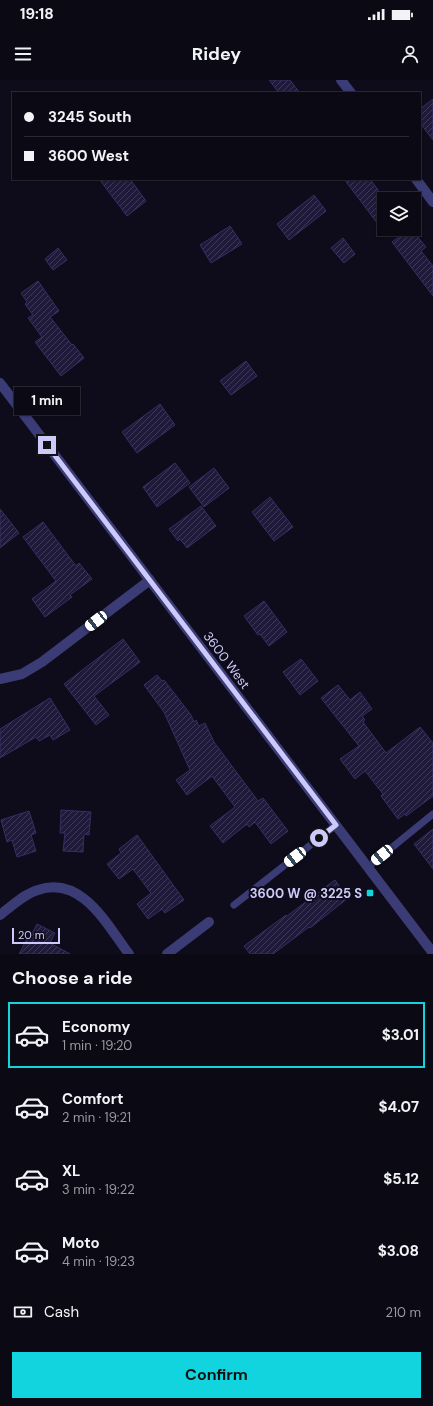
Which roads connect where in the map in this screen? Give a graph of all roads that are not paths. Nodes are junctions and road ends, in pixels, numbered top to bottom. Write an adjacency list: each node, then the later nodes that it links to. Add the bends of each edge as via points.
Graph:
1 (341, 80): 2 (street)
2 (350, 92)
3 (417, 180): 4 (street)
4 (433, 202)
5 (0, 383): 6 (street, 3600 West)
6 (150, 580): 7 (street, via 42,662 22,674); 9 (street, 3600 West)
7 (0, 679)
8 (433, 814): 10 (lane)
9 (336, 825): 10 (street, 3600 West); 11 (lane)
10 (368, 867): 14 (street, 3600 West)
11 (234, 905)
12 (0, 915): 15 (street, via 38,890 60,887 87,900)
13 (209, 922): 16 (street)
14 (433, 953)
15 (129, 954)
16 (167, 954)

